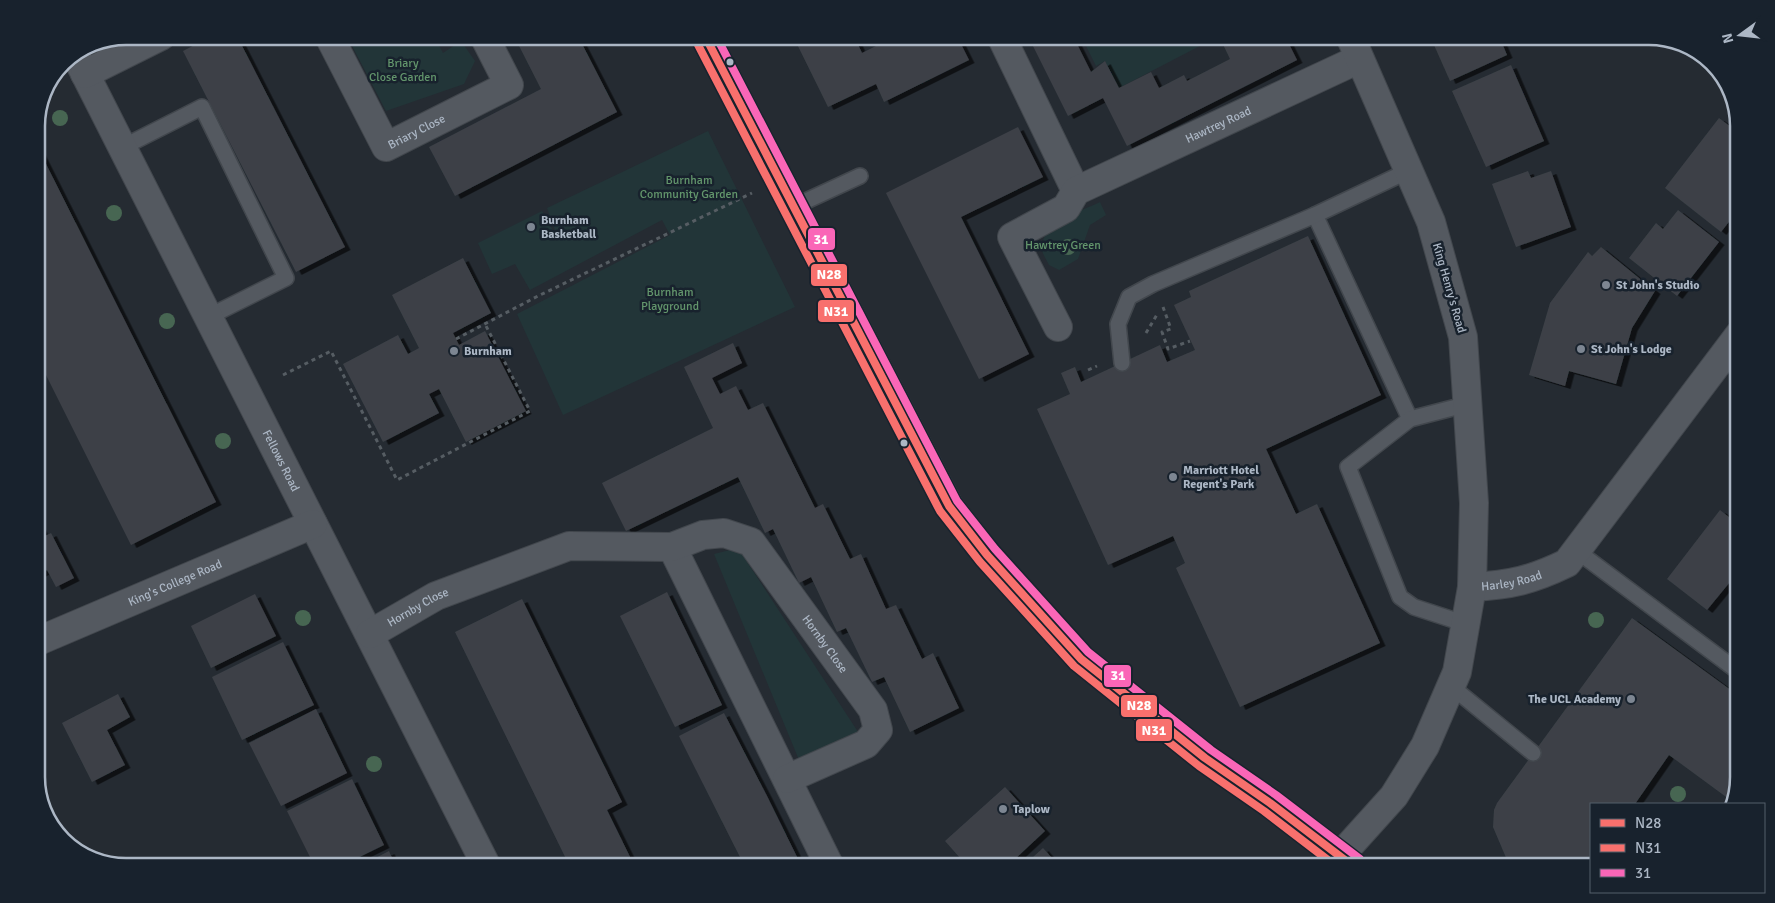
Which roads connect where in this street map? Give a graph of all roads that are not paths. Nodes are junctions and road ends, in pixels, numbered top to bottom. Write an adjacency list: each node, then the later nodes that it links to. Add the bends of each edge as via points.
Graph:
1 (135, 45): 7 (street)
2 (334, 45): 3 (street, Briary Close, via 386,147 509,85)
3 (489, 45)
4 (710, 45): 12 (main road)
5 (1004, 45): 11 (street)
6 (1355, 47): 9 (street, King Henry's Road); 11 (street, Hawtrey Road)
7 (80, 64): 8 (street, Fellows Road)
8 (123, 147): 14 (street, Fellows Road); 14 (lane, via 202,108 286,278)
9 (1408, 171): 13 (lane); 18 (street, King Henry's Road, via 1431,222 1463,337)
10 (860, 176): 12 (lane)
11 (1076, 191): 15 (street, Hawtrey Road, via 1066,208 1012,237)
12 (793, 207): 33 (main road, via 949,506 986,554 1081,659)
13 (1315, 215): 17 (lane, via 1129,297 1118,324); 19 (lane)
14 (208, 317): 20 (street, Fellows Road)
15 (1058, 327)
16 (1730, 347): 22 (street, Harley Road)
17 (1122, 363)
18 (1468, 404): 19 (lane); 23 (street, King Henry's Road, via 1474,503)
19 (1410, 419): 24 (lane, via 1348,467 1400,597 1414,608)
20 (313, 524): 25 (street, Fellows Road); 26 (street, King's College Road)
21 (672, 548): 25 (street, Hornby Close, via 569,546 436,596); 30 (street); 30 (street, Hornby Close, via 703,535 724,533 751,542 873,710 878,730 866,744)
22 (1577, 550): 23 (street, Harley Road, via 1567,563 1541,575 1506,585); 27 (lane)
23 (1472, 587): 24 (street, Harley Road)
24 (1466, 624): 28 (street, Harley Road)
25 (370, 634): 31 (street, Fellows Road)
26 (45, 638)
27 (1730, 665)
28 (1452, 687): 29 (lane); 34 (street, Harley Road, via 1425,746 1394,796)
29 (1533, 753)
30 (787, 779): 32 (street)
31 (483, 858)
32 (826, 858)
33 (1335, 858)
34 (1346, 858)

